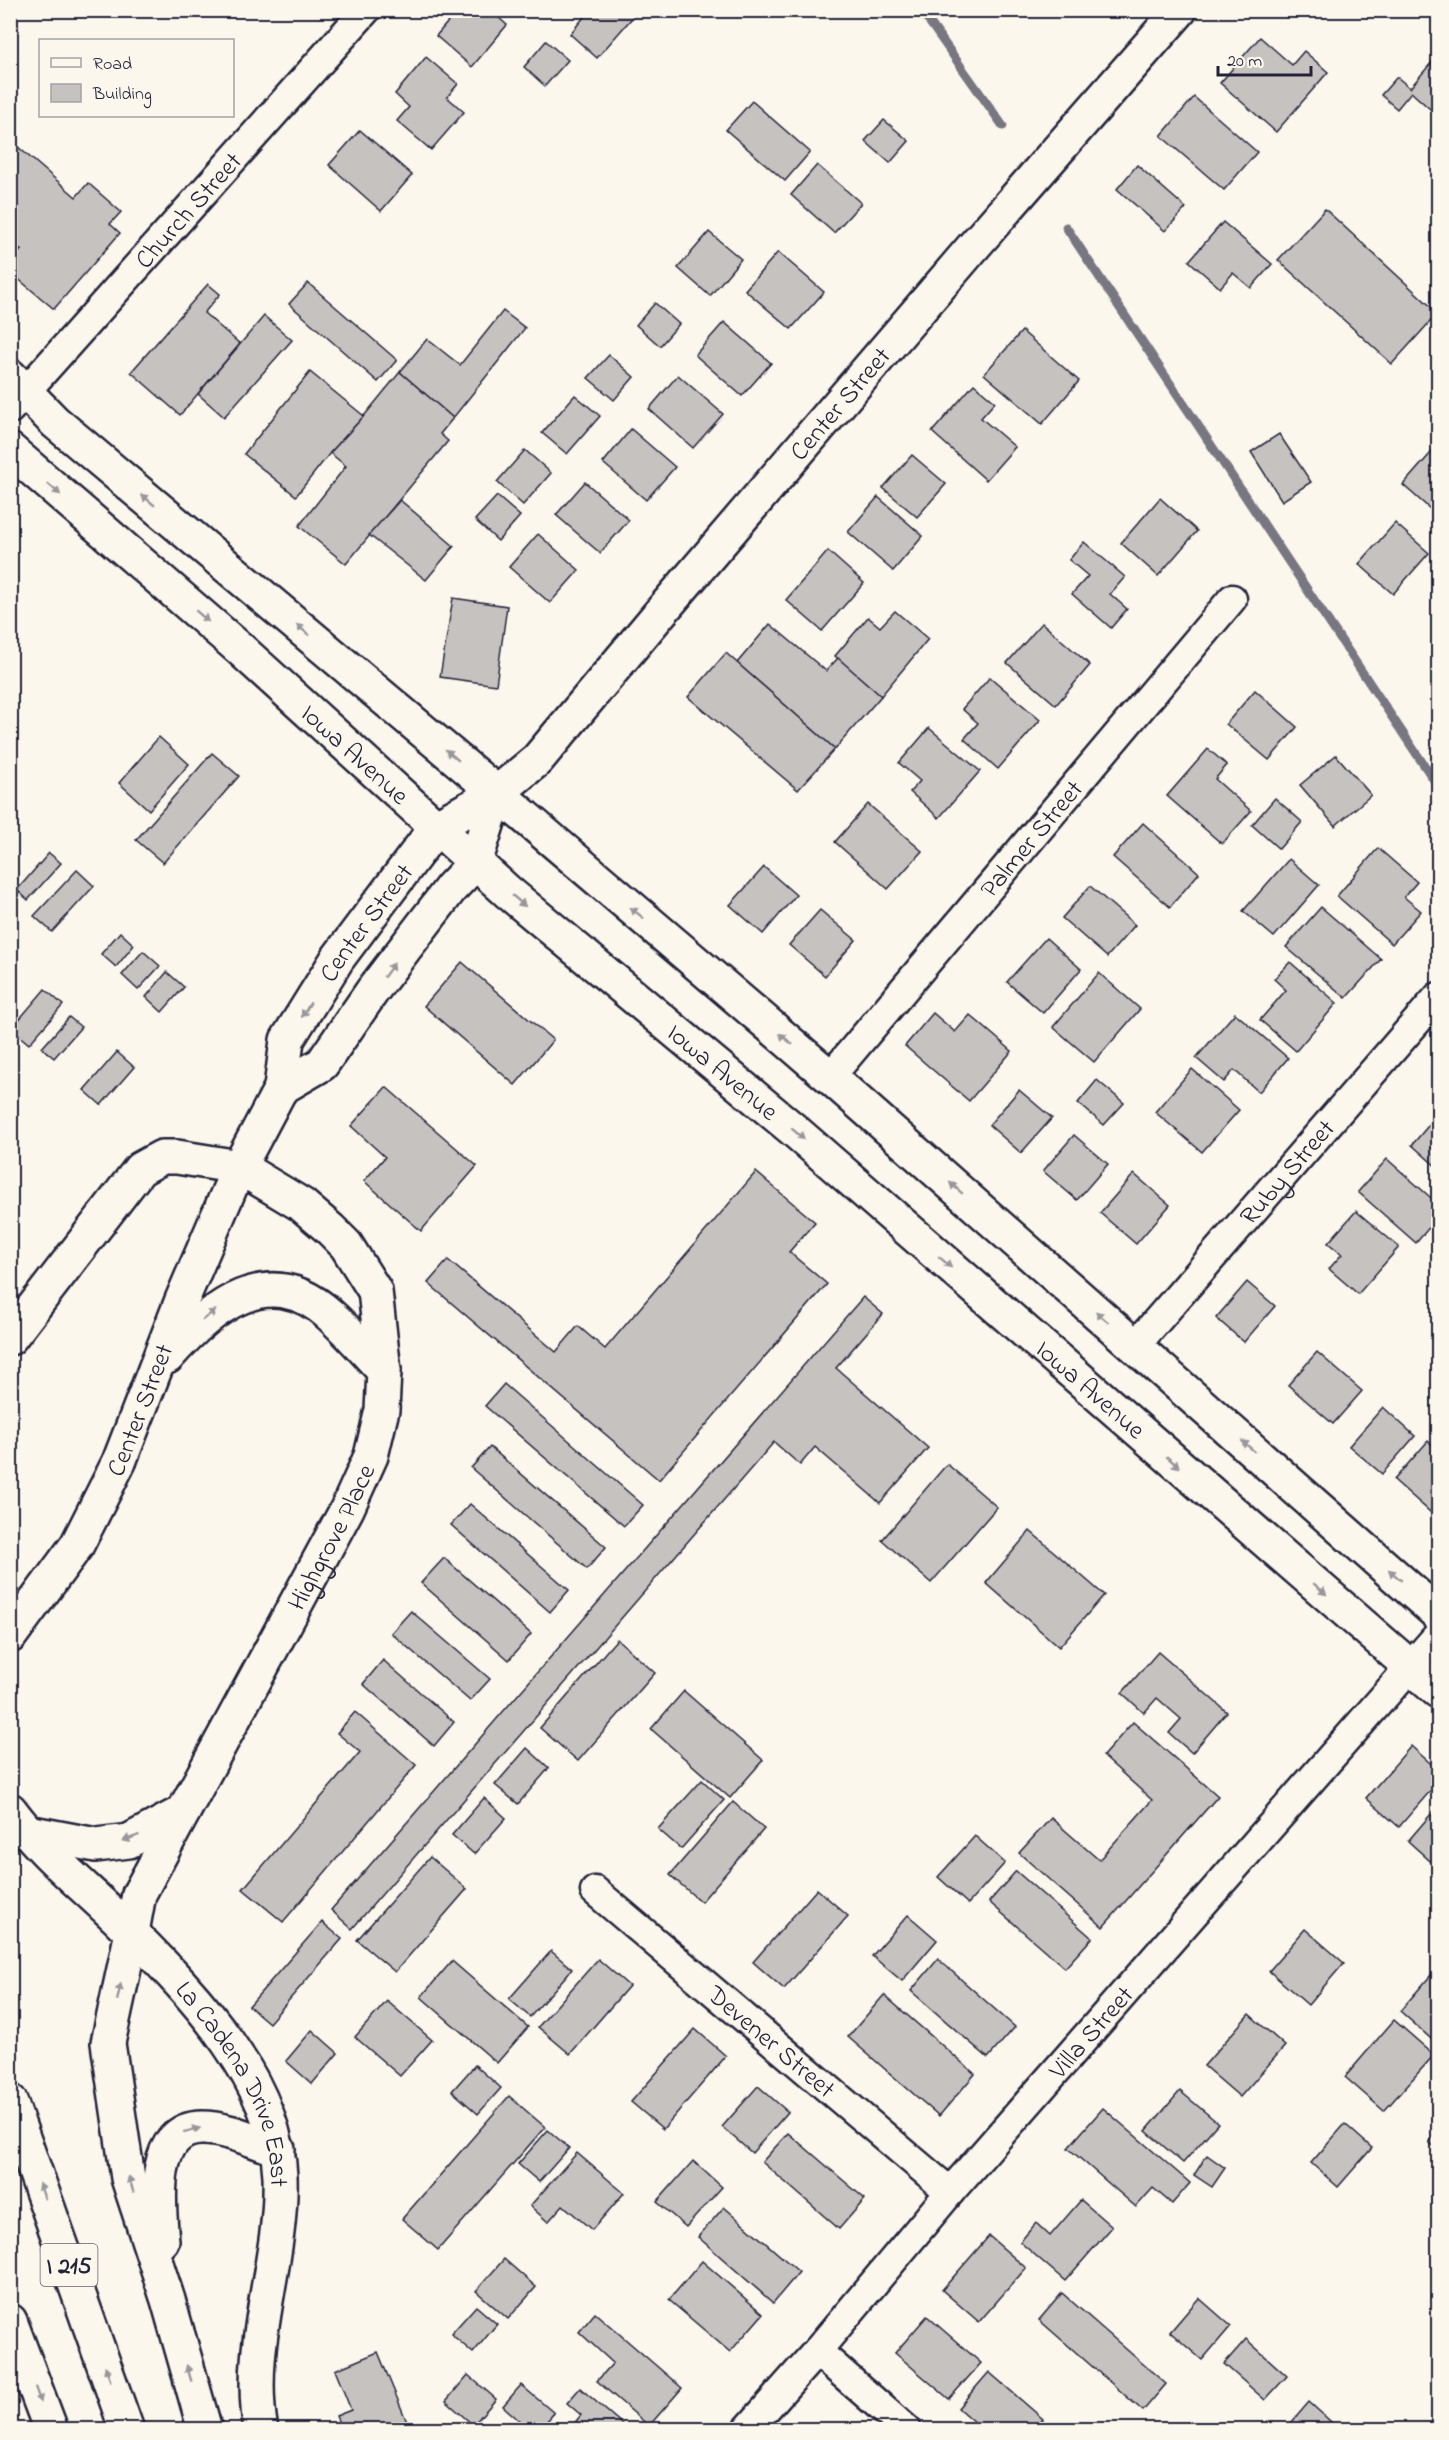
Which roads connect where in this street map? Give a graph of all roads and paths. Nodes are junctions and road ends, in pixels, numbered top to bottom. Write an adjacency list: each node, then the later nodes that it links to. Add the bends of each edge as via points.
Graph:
1 (366, 10): 3 (street, Church Street)
2 (1180, 10): 6 (main road, Center Street, via 537,760)
3 (16, 393): 6 (main road, one-way to 3)
4 (10, 450): 7 (main road, Iowa Avenue, one-way to 7)
5 (1232, 599): 10 (street, Palmer Street)
6 (497, 793): 7 (main road, Center Street); 8 (main road, Center Street); 10 (main road, one-way to 6)
7 (437, 826): 8 (main road, Iowa Avenue); 11 (main road, Center Street, one-way to 11, via 338,958 287,1040)
8 (475, 863): 11 (main road, Center Street, one-way to 8, via 322,1064 373,990); 20 (main road, Iowa Avenue, one-way to 20, via 795,1131)
9 (1438, 997): 14 (street, Ruby Street)
10 (830, 1077): 14 (main road, one-way to 10)
11 (281, 1088): 12 (main road, Center Street)
12 (239, 1167): 13 (main road, via 162,1157 140,1169); 15 (main road, Highgrove Place, via 302,1205 346,1245 375,1291); 16 (main road, Center Street)
13 (10, 1338)
14 (1135, 1346): 17 (main road, one-way to 14)
15 (384, 1371): 16 (main road, one-way to 15, via 192,1328 225,1303 251,1292 281,1290 308,1299 329,1314); 22 (main road, Highgrove Place, via 382,1410 371,1456 347,1509)
16 (154, 1372): 18 (main road, Center Street, via 119,1462 77,1545)
17 (1438, 1614)
18 (12, 1634)
19 (1438, 1635): 20 (street, Villa Street)
20 (1410, 1667): 21 (main road, Iowa Avenue); 28 (street, Villa Street)
21 (1438, 1692)
22 (183, 1812): 23 (main road, one-way to 23, via 129,1841 96,1845); 25 (main road, Highgrove Place, via 139,1894)
23 (19, 1821): 25 (main road, La Cadena Drive East, via 80,1886)
24 (595, 1890): 28 (street, Devener Street)
25 (132, 1932): 27 (main road, La Cadena Drive East, via 223,2034 265,2107); 29 (main road, Highgrove Place, one-way to 25, via 128,2178 108,2043)
26 (10, 2101): 33 (main road, I 215, one-way to 26)
27 (278, 2149): 29 (main road, one-way to 27, via 159,2202 161,2166 168,2146 182,2133 200,2128 222,2130); 35 (main road, La Cadena Drive East, via 276,2232 258,2354)
28 (950, 2192): 31 (street, Villa Street)
29 (168, 2300): 34 (main road, one-way to 29)
30 (10, 2321): 32 (main road, one-way to 32)
31 (817, 2351): 36 (street, Villa Street); 37 (street)
32 (51, 2430)
33 (127, 2430)
34 (205, 2430)
35 (261, 2430)
36 (747, 2430)
37 (907, 2430)

